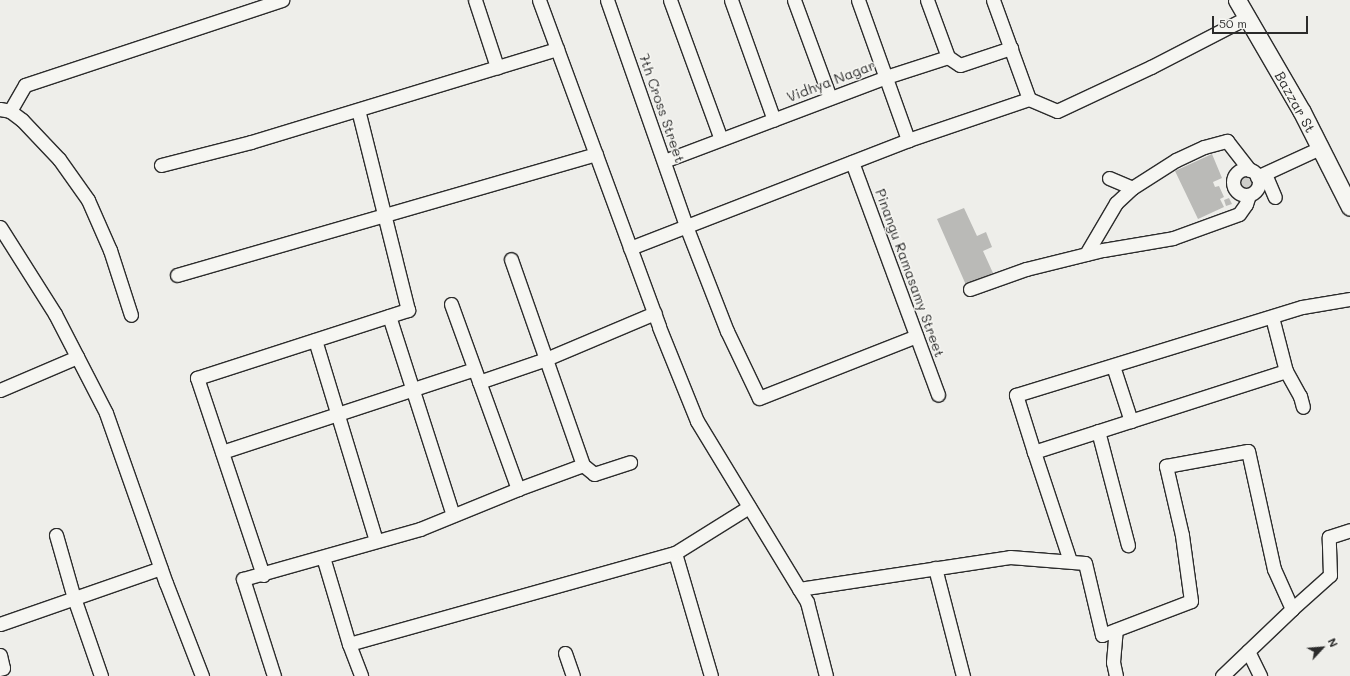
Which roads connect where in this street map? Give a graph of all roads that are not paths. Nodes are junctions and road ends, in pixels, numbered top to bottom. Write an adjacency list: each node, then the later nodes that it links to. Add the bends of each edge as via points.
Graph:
1 (282, 0): 20 (street, via 24,86)
2 (474, 0): 16 (street)
3 (539, 0): 14 (street)
4 (607, 0): 27 (street, 7th Cross Street)
5 (670, 0): 23 (street)
6 (731, 0): 22 (street)
7 (794, 0): 18 (street)
8 (858, 0): 17 (street)
9 (927, 0): 15 (street)
10 (993, 0): 13 (street)
11 (1237, 0): 12 (main road, Bazzar St)
12 (1248, 18): 19 (street, via 1057,111); 25 (main road, Bazzar St)
13 (1010, 48): 15 (street, via 960,65); 19 (street)
14 (557, 49): 16 (street); 26 (street)
15 (948, 57): 17 (street, Vidhya Nagar)
16 (497, 67): 21 (street)
17 (886, 78): 18 (street, Vidhya Nagar); 24 (street)
18 (830, 98): 22 (street, Vidhya Nagar)
19 (1029, 99): 24 (street)
20 (5, 110): 47 (street, via 22,120 59,159 88,200 110,250)
21 (358, 110): 29 (street, via 251,142); 36 (street)
22 (774, 120): 23 (street, Vidhya Nagar)
23 (721, 139): 27 (street, Vidhya Nagar)
24 (908, 140): 28 (street)
25 (1320, 148): 30 (street); 35 (main road, Bazzar St)
26 (596, 154): 36 (street); 39 (street)
27 (664, 161): 37 (street, 7th Cross Street)
28 (852, 162): 37 (street); 50 (street, Pinangu Ramasamy Street)
29 (161, 165)
30 (1257, 174): 32 (street, via 1227,141 1204,147 1176,160); 33 (street, via 1258,187); 33 (street, via 1238,172 1234,184 1237,191); 34 (street)
31 (1109, 178): 32 (street)
32 (1132, 188): 40 (street, via 1116,203)
33 (1249, 195): 40 (street, via 1239,214 1173,238)
34 (1275, 197)
35 (1350, 207)
36 (383, 216): 42 (street); 48 (street, via 408,310)
37 (686, 226): 39 (street); 50 (street, 7th Cross Street, via 758,398)
38 (0, 227): 52 (street, via 55,314)
39 (630, 248): 46 (street)
40 (1086, 254): 43 (street, via 1026,270)
41 (511, 259): 53 (street)
42 (177, 275)
43 (970, 289)
44 (1350, 299): 49 (street, via 1302,307)
45 (451, 304): 55 (street)
46 (655, 313): 53 (street); 70 (street, via 697,421)
47 (130, 315)
48 (389, 316): 51 (street); 58 (street)
49 (1272, 317): 54 (street); 56 (street)
50 (916, 336): 60 (street, Pinangu Ramasamy Street)
51 (315, 340): 62 (street); 65 (street, via 197,378)
52 (77, 357): 59 (street); 79 (street, via 106,413)
53 (546, 359): 57 (street); 68 (street)
54 (1113, 366): 63 (street); 66 (street, via 1016,396)
55 (474, 369): 57 (street); 58 (street)
56 (1286, 371): 61 (street); 63 (street)
57 (479, 382): 69 (street)
58 (413, 389): 62 (street); 71 (street)
59 (0, 390)
60 (938, 395)
61 (1303, 407)
62 (337, 414): 65 (street); 74 (street)
63 (1131, 421): 64 (street)
64 (1098, 431): 66 (street); 75 (street)
65 (222, 452): 81 (street)
66 (1034, 452): 78 (street)
67 (630, 462): 68 (street, via 594,474)
68 (584, 465): 69 (street)
69 (518, 489): 71 (street)
70 (749, 507): 76 (street); 82 (street)
71 (453, 515): 74 (street, via 420,529)
72 (1350, 530): 84 (street, via 1329,537 1330,575)
73 (56, 535): 83 (street)
74 (376, 541): 77 (street)
75 (1128, 545)
76 (675, 552): 87 (street); 95 (street)
77 (323, 557): 81 (street); 87 (street)
78 (1070, 562): 80 (street, via 1010,557); 86 (street, via 1085,563 1102,635)
79 (161, 568): 83 (street); 91 (street)
80 (935, 568): 82 (street); 97 (street)
81 (263, 575): 92 (street, via 243,579)
82 (799, 589): 96 (street, via 807,602)
83 (74, 598): 85 (street); 90 (street)
84 (1292, 609): 86 (street, via 1274,569 1248,451 1166,466 1182,535 1191,601); 88 (street)
85 (1, 621)
86 (1116, 630): 98 (street, via 1113,662)
87 (350, 644): 93 (street)
88 (1248, 651): 99 (street); 100 (street)
89 (565, 653): 94 (street)
90 (101, 676)
91 (202, 676)
92 (274, 676)
93 (360, 676)
94 (573, 676)
95 (711, 676)
96 (826, 676)
97 (963, 676)
98 (1116, 676)
99 (1222, 676)
100 (1260, 676)

